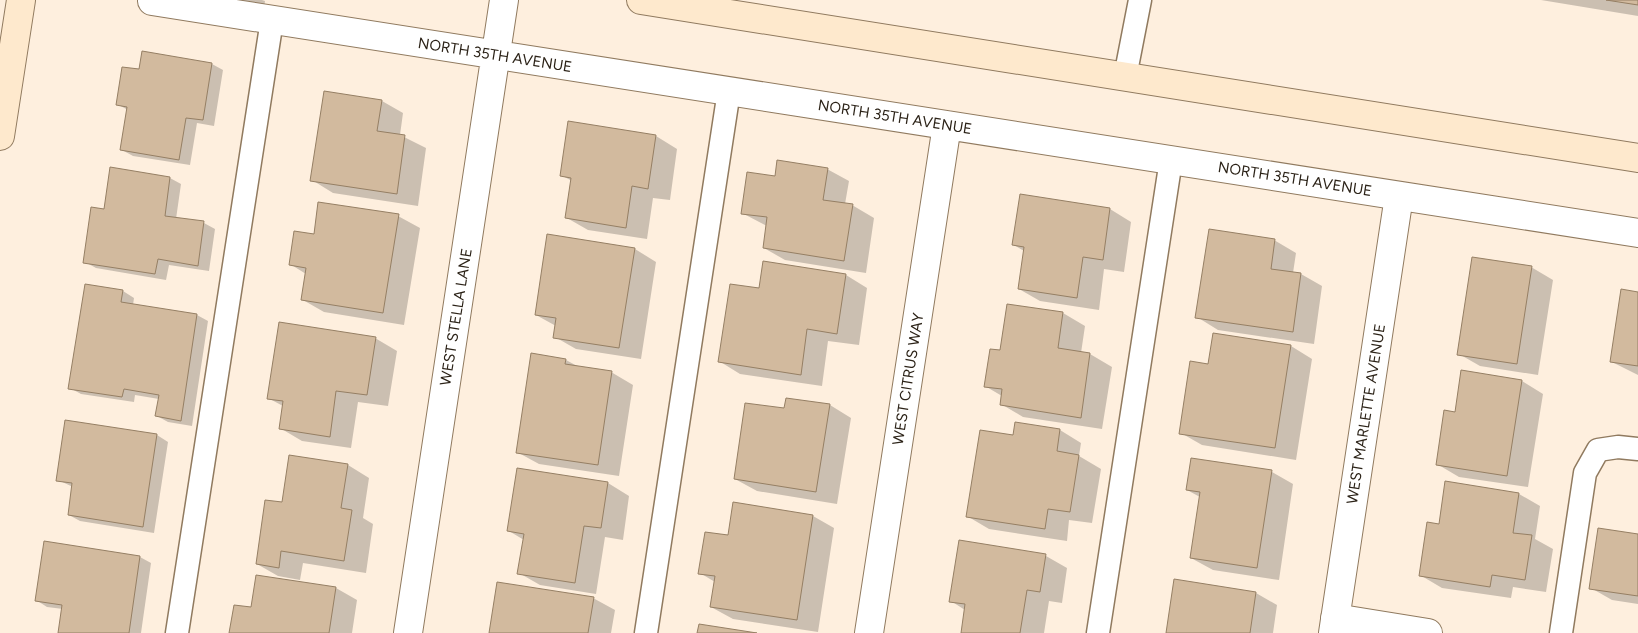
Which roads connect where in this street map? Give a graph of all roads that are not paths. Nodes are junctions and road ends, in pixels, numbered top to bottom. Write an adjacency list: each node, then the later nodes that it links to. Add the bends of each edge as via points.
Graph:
1 (21, 0): 11 (main road)
2 (504, 0): 7 (street, WEST STELLA LANE)
3 (641, 0): 8 (main road)
4 (1140, 0): 8 (lane)
5 (152, 1): 6 (street, NORTH 35TH AVENUE)
6 (272, 20): 7 (street, NORTH 35TH AVENUE); 18 (lane)
7 (496, 55): 9 (street, NORTH 35TH AVENUE); 19 (street, WEST STELLA LANE)
8 (1125, 77): 12 (main road)
9 (729, 91): 10 (street, NORTH 35TH AVENUE); 20 (lane)
10 (947, 125): 13 (street, NORTH 35TH AVENUE); 21 (street, WEST CITRUS WAY)
11 (0, 136)
12 (1638, 158)
13 (1171, 160): 14 (street, NORTH 35TH AVENUE); 22 (lane)
14 (1399, 196): 15 (street, NORTH 35TH AVENUE); 17 (street, WEST MARLETTE AVENUE)
15 (1638, 233)
16 (1638, 450): 24 (lane, via 1618,446 1598,450 1585,472)
17 (1334, 626): 23 (street)
18 (178, 633)
19 (408, 633)
20 (646, 633)
21 (869, 633)
22 (1098, 633)
23 (1428, 633)
24 (1561, 633)

